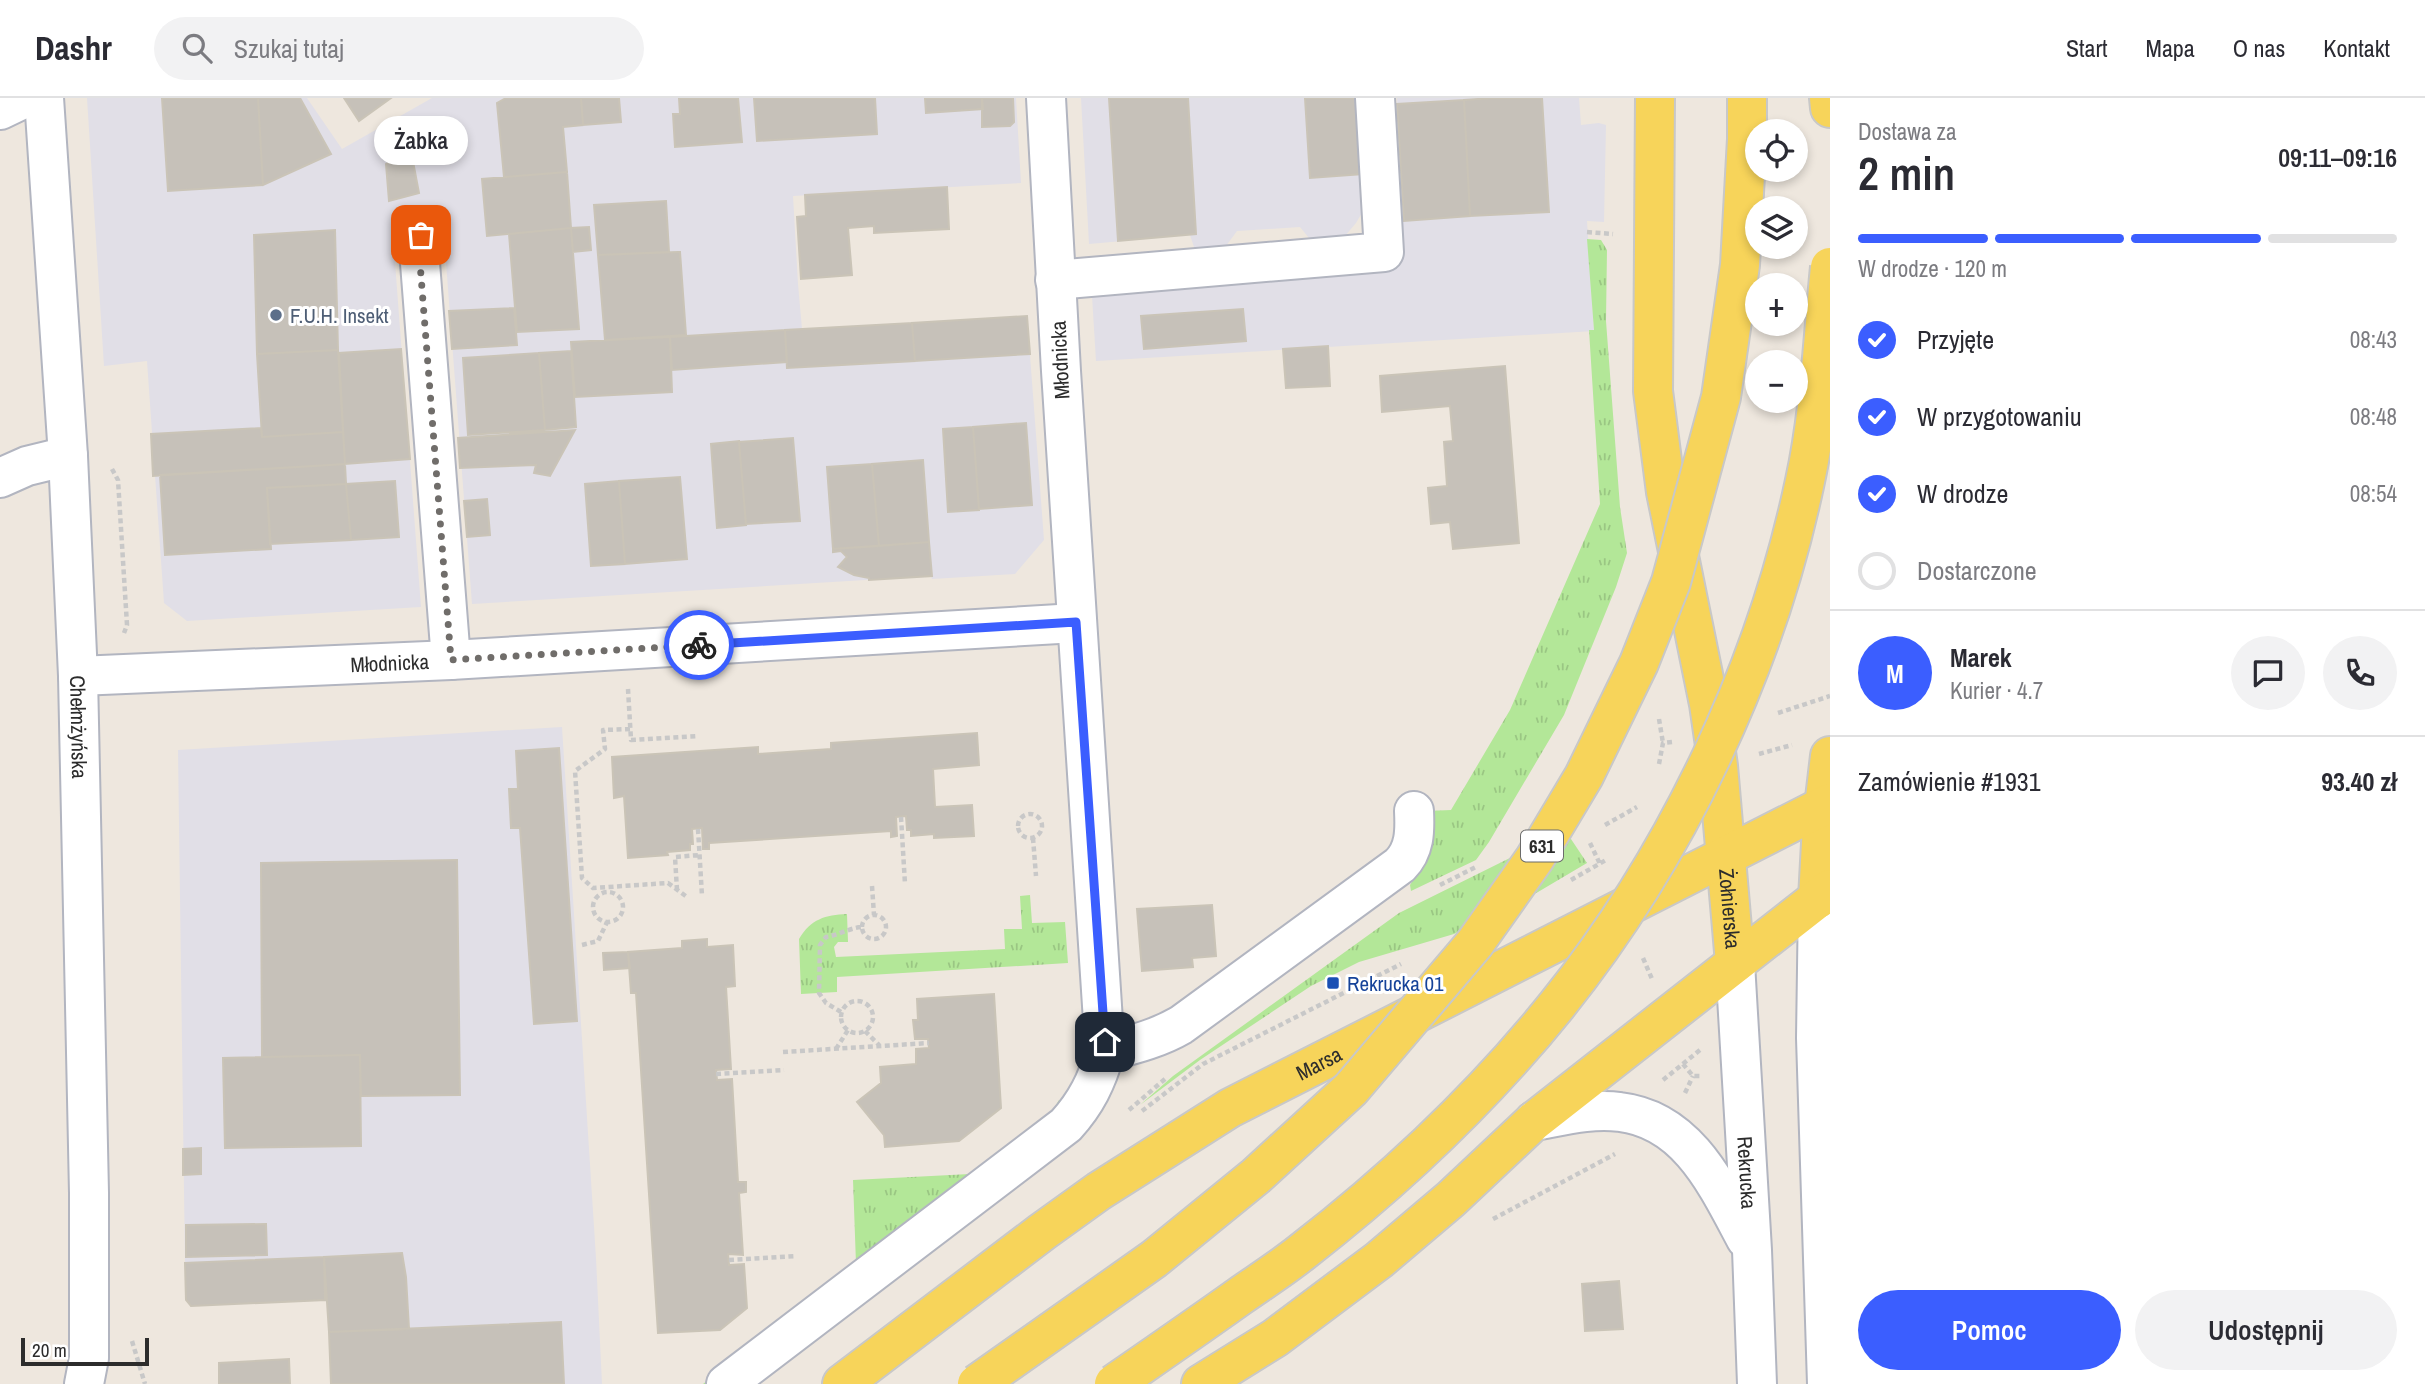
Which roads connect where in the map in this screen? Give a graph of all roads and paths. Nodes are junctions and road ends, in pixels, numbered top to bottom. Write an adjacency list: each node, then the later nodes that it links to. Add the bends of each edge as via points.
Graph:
1 (25, 98): 9 (street)
2 (44, 98): 13 (street, Chełmżyńska)
3 (1046, 98): 12 (street, Młodnicka)
4 (1375, 98): 12 (street, via 1384,252)
5 (1655, 98): 28 (main road, Żołnierska, via 1653,390 1666,492 1709,704)
6 (1747, 98): 62 (main road, 631, bridge, via 1740,265 1721,397 1675,569 1633,676 1584,776 1535,858 1475,943 1351,1088 1256,1176 1154,1259)
7 (1829, 98): 8 (main road)
8 (1830, 108)
9 (0, 110)
10 (421, 235): 17 (street)
11 (1830, 267): 63 (main road, bridge, via 1806,478 1787,554 1733,706 1687,806 1641,885 1557,1006 1429,1144 1301,1253)
12 (1055, 280): 15 (street, Młodnicka)
13 (68, 456): 14 (street); 18 (street, Chełmżyńska)
14 (0, 478)
15 (1076, 622): 16 (street, Młodnicka); 50 (street, Młodnicka)
16 (625, 650): 17 (street, Młodnicka); 19 (path)
17 (451, 660): 18 (street, Młodnicka)
18 (78, 676): 59 (street, Chełmżyńska)
19 (630, 729): 20 (path, via 631,740); 32 (path, via 603,730 605,749 575,771 582,878 593,888)
20 (698, 736)
21 (1830, 756): 22 (main road)
22 (1827, 804): 28 (main road, Marsa); 34 (main road)
23 (1414, 811): 50 (street, via 1414,839 1401,865 1181,1025)
24 (901, 817): 30 (path)
25 (698, 829): 27 (path)
26 (1033, 838): 26 (path, via 1042,824 1038,817 1027,814 1021,817 1018,829 1026,838); 29 (path)
27 (699, 855): 33 (path, via 674,857); 35 (path)
28 (1727, 855): 41 (main road, Żołnierska); 61 (main road, Marsa, via 1230,1108 1065,1216)
29 (1036, 876)
30 (905, 884)
31 (872, 886): 37 (path)
32 (607, 890): 33 (path, via 668,883); 38 (path, via 597,896 593,911); 38 (path, via 618,897 623,909 616,920)
33 (677, 890): 36 (path)
34 (1824, 894): 41 (main road); 66 (street, via 1816,1038)
35 (702, 896)
36 (687, 897)
37 (874, 915): 39 (path, via 865,918); 39 (path, via 884,921 880,937 869,938)
38 (607, 922): 40 (path, via 598,941)
39 (862, 927): 42 (path, via 826,937 820,945 819,993)
40 (582, 945)
41 (1735, 963): 45 (street, Rekrucka); 54 (main road)
42 (841, 1012): 43 (path, via 840,1020); 44 (path, via 852,1001 868,1005 873,1018)
43 (848, 1030): 44 (path); 48 (path)
44 (865, 1031): 47 (path)
45 (1739, 1038): 53 (path, via 1716,1039 1703,1047 1658,1084); 56 (street, Rekrucka)
46 (929, 1042): 47 (path)
47 (879, 1046): 48 (path)
48 (836, 1049): 49 (path)
49 (783, 1052)
50 (1104, 1052): 60 (street, via 1093,1088 1066,1125)
51 (785, 1070): 52 (path)
52 (716, 1074)
53 (1640, 1116): 54 (street, via 1618,1111); 55 (path, via 1615,1154); 56 (street, via 1667,1129 1700,1158)
54 (1534, 1121): 64 (main road, via 1379,1261 1275,1338)
55 (1489, 1222)
56 (1752, 1250): 65 (street, Rekrucka)
57 (796, 1256): 58 (path)
58 (729, 1260)
59 (90, 1375)
60 (726, 1384)
61 (842, 1384)
62 (977, 1384)
63 (1114, 1384)
64 (1201, 1384)
65 (1757, 1384)
66 (1826, 1384)

